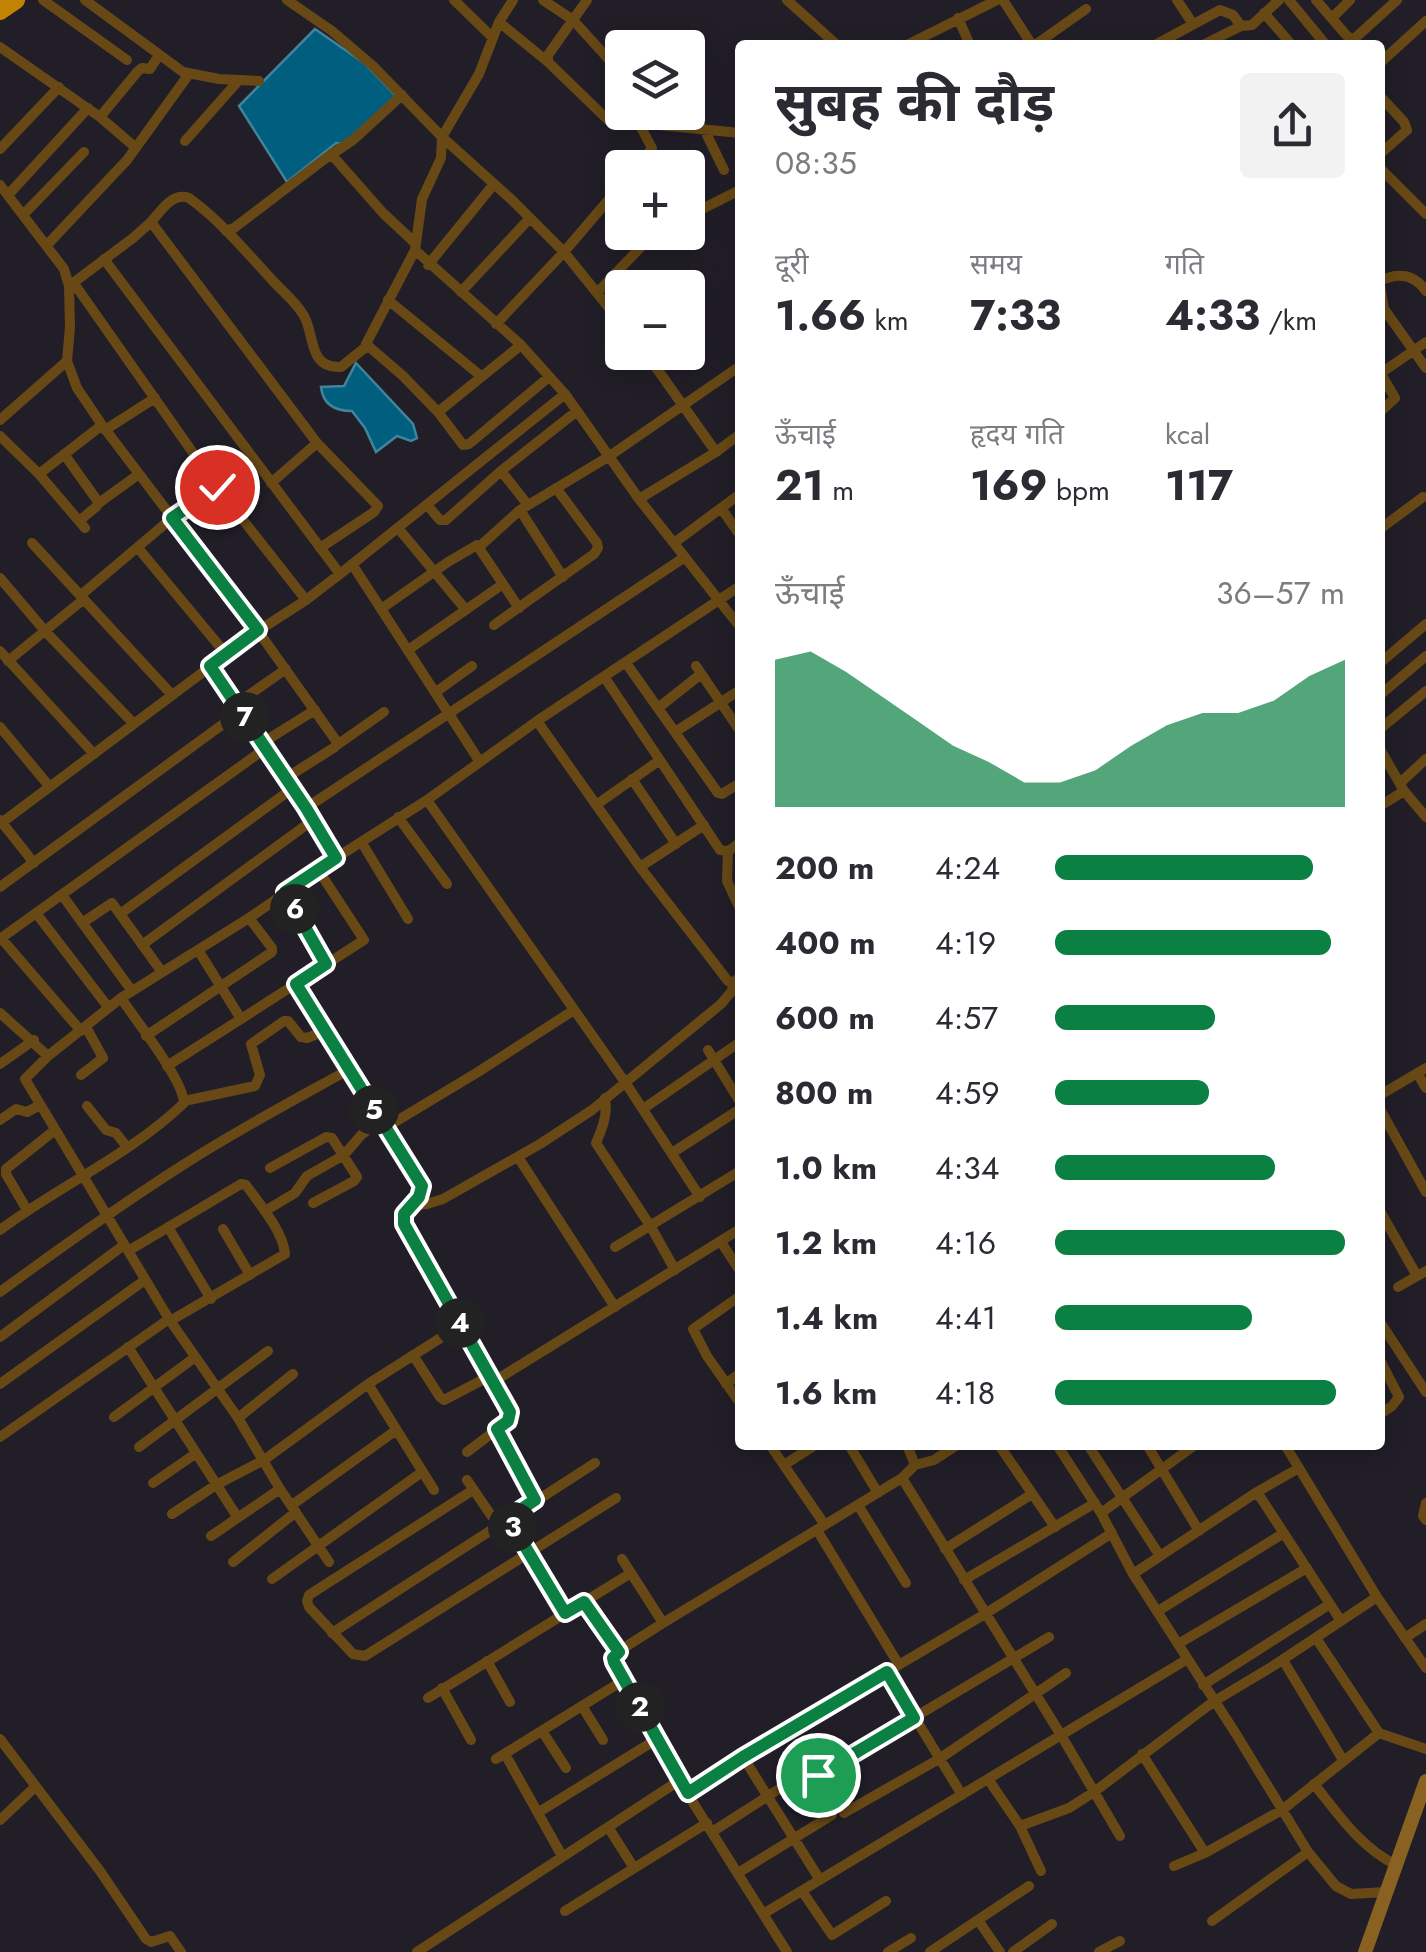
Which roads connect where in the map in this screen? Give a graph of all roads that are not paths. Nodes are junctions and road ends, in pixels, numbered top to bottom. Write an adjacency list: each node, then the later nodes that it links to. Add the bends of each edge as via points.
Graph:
1 (16, 0): 19 (highway)
2 (43, 0): 41 (street)
3 (85, 0): 38 (street)
4 (288, 0): 47 (street)
5 (454, 0): 27 (street)
6 (513, 0): 24 (street)
7 (543, 0): 22 (street)
8 (588, 0): 22 (street)
9 (787, 0): 28 (street)
10 (1000, 0): 20 (street); 31 (street)
11 (1177, 0): 25 (street)
12 (1289, 0): 36 (street)
13 (1316, 0): 21 (street)
14 (1350, 0): 21 (street)
15 (1398, 0): 21 (street, via 1353,40)
16 (1272, 4): 26 (street); 35 (street)
17 (1217, 5): 25 (street); 26 (street)
18 (1086, 8): 32 (street)
19 (0, 12)
20 (958, 18): 29 (street); 30 (street)
21 (1332, 18)
22 (573, 20): 39 (street); 42 (street)
23 (1426, 21): 40 (street)
24 (499, 22): 27 (street); 42 (street)
25 (1194, 24): 33 (street)
26 (1241, 26): 34 (street)
27 (493, 38): 55 (street, via 480,74)
28 (831, 40)
29 (916, 40)
30 (968, 40)
31 (1029, 40)
32 (1040, 40)
33 (1164, 40)
34 (1214, 40)
35 (1290, 40)
36 (1322, 40)
37 (0, 46): 46 (street)
38 (160, 55): 43 (street); 50 (street)
39 (605, 55)
40 (1385, 58)
41 (127, 60)
42 (548, 62): 51 (street)
43 (189, 74): 44 (street); 57 (street)
44 (239, 80): 45 (street); 56 (street)
45 (259, 81)
46 (59, 87): 49 (street); 59 (street)
47 (402, 95): 55 (street); 61 (street)
48 (1385, 101): 58 (street, via 1406,130)
49 (88, 108): 50 (street); 65 (street)
50 (100, 117): 57 (street)
51 (605, 118)
52 (705, 129): 54 (street)
53 (704, 130): 62 (street)
54 (735, 132)
55 (442, 136): 64 (street); 75 (street)
56 (184, 141)
57 (136, 148): 74 (street)
58 (1385, 149)
59 (0, 150)
60 (84, 152): 70 (street)
61 (331, 154): 73 (street); 75 (street)
62 (724, 170)
63 (1385, 173): 69 (street)
64 (494, 184): 71 (street); 79 (street)
65 (4, 190): 70 (street)
66 (735, 192): 68 (street)
67 (605, 204): 77 (street)
68 (705, 208)
69 (1426, 214)
70 (24, 215): 74 (street)
71 (530, 218): 77 (street); 82 (street)
72 (151, 222): 73 (street, via 172,198 184,196); 78 (street); 111 (street)
73 (226, 230): 90 (street, via 303,314 324,363 341,366)
74 (47, 245): 81 (street)
75 (415, 246): 79 (street); 85 (street)
76 (638, 250): 83 (street)
77 (564, 252): 83 (street); 88 (street)
78 (104, 260): 81 (street); 118 (street)
79 (428, 264): 82 (street)
80 (1385, 280): 84 (street, via 1403,275)
81 (71, 284): 93 (street); 102 (street)
82 (461, 292): 88 (street)
83 (598, 292): 86 (street)
84 (1426, 292)
85 (388, 300): 90 (street); 98 (street)
86 (605, 301)
87 (1385, 311): 92 (street)
88 (496, 324): 91 (street)
89 (1426, 342): 92 (street)
90 (367, 346): 106 (street)
91 (521, 346): 98 (street); 99 (street)
92 (1414, 350): 94 (street); 97 (street)
93 (67, 361): 107 (street); 108 (street)
94 (1426, 368)
95 (735, 369): 103 (street)
96 (657, 370): 103 (street)
97 (1385, 370)
98 (481, 376): 106 (street)
99 (549, 377): 101 (street); 106 (street, via 468,446)
100 (1385, 381): 104 (street, via 1395,398)
101 (565, 394): 105 (street); 125 (street)
102 (155, 398): 108 (street); 119 (street)
103 (683, 405): 112 (street); 114 (street)
104 (1385, 407)
105 (576, 411): 114 (street); 115 (street)
106 (438, 412)
107 (0, 420)
108 (104, 428): 113 (street); 117 (street)
109 (0, 436): 116 (street)
110 (735, 438): 112 (street)
111 (318, 443): 118 (street); 136 (street, via 378,506)
112 (716, 452): 123 (street)
113 (64, 454): 116 (street); 124 (street)
114 (608, 456): 120 (street); 123 (street)
115 (501, 472): 125 (street, via 444,521); 126 (street)
116 (39, 474): 124 (street, via 82,524)
117 (138, 474): 124 (street); 128 (street)
118 (271, 483): 136 (street)
119 (217, 487): 128 (street); 146 (street)
120 (556, 488): 126 (street); 141 (street, via 598,545)
121 (1423, 497): 129 (street)
122 (735, 498): 127 (street)
123 (638, 499): 133 (street)
124 (98, 503)
125 (427, 505): 130 (street)
126 (524, 508): 134 (street); 141 (street)
127 (721, 508): 131 (street); 133 (street)
128 (172, 518): 135 (street); 155 (street)
129 (1385, 525)
130 (398, 528): 138 (street); 139 (street)
131 (735, 528)
132 (32, 543): 145 (street)
133 (674, 543): 137 (street)
134 (480, 547): 139 (street); 143 (street)
135 (138, 548): 145 (street); 157 (street)
136 (320, 548): 140 (street)
137 (685, 557): 147 (street); 176 (street)
138 (352, 564): 140 (street); 149 (street)
139 (434, 572): 149 (street); 150 (street)
140 (340, 574): 146 (street)
141 (563, 576): 148 (street)
142 (0, 578): 154 (street)
143 (503, 584): 148 (street); 150 (street)
144 (735, 590): 147 (street)
145 (82, 597): 154 (street); 170 (street)
146 (306, 600): 155 (street)
147 (720, 600): 151 (street); 161 (street)
148 (519, 608): 153 (street)
149 (381, 609): 156 (street)
150 (466, 610): 156 (street)
151 (735, 620)
152 (1426, 624): 160 (street)
153 (494, 625)
154 (45, 630): 158 (street); 178 (street)
155 (258, 630): 157 (street); 164 (street)
156 (408, 650): 168 (street)
157 (226, 654): 162 (street)
158 (4, 656): 185 (street)
159 (1426, 656): 166 (street)
160 (1385, 659)
161 (626, 664): 165 (street); 173 (street)
162 (210, 666): 170 (street); 172 (street)
163 (472, 666): 168 (street)
164 (286, 670): 172 (street); 174 (street)
165 (605, 678): 177 (street); 188 (street)
166 (1385, 690)
167 (1426, 691): 180 (street)
168 (436, 692): 176 (street)
169 (735, 693): 171 (street)
170 (172, 695): 178 (street)
171 (720, 703): 173 (street, via 698,670); 179 (street); 182 (street)
172 (239, 708): 184 (street); 209 (street)
173 (658, 708): 182 (street)
174 (314, 710): 183 (street); 184 (street)
175 (384, 712): 183 (street)
176 (448, 712): 189 (street); 198 (street)
177 (537, 721): 189 (street); 197 (street)
178 (134, 724): 185 (street)
179 (735, 724)
180 (1385, 726)
181 (0, 727): 192 (street)
182 (675, 732): 193 (street, via 720,794)
183 (336, 745): 191 (street)
184 (264, 746): 191 (street); 215 (street)
185 (94, 754): 192 (street)
186 (1385, 758): 194 (street)
187 (1426, 759): 194 (street)
188 (660, 760): 190 (street); 203 (street)
189 (480, 762): 195 (street)
190 (632, 779): 197 (street); 205 (street)
191 (289, 783): 198 (street); 218 (street)
192 (49, 786): 202 (street)
193 (735, 786)
194 (1402, 787): 196 (street); 199 (street)
195 (428, 800): 200 (street); 234 (street)
196 (1385, 802)
197 (596, 804): 210 (street)
198 (306, 808): 201 (street)
199 (1426, 817)
200 (398, 818): 204 (street); 212 (street)
201 (313, 820): 208 (street); 223 (street)
202 (1, 822): 209 (street)
203 (704, 825): 205 (street); 207 (street, via 720,850)
204 (362, 843): 208 (street); 220 (street)
205 (676, 844): 210 (street)
206 (735, 846): 207 (street)
207 (728, 851): 216 (street, via 726,881)
208 (336, 858): 211 (street)
209 (34, 862): 213 (street)
210 (640, 868): 227 (street, via 728,981)
211 (319, 871): 214 (street); 225 (street, via 364,940)
212 (447, 884)
213 (0, 887)
214 (285, 892): 219 (street); 225 (street)
215 (62, 895): 217 (street); 221 (street)
216 (735, 899)
217 (36, 913): 222 (street); 233 (street)
218 (120, 914): 221 (street, via 111,902); 223 (street)
219 (249, 918): 224 (street); 230 (street, via 272,952)
220 (408, 919)
221 (82, 923): 231 (street)
222 (1, 939): 237 (street)
223 (142, 945): 226 (street)
224 (198, 950): 226 (street); 230 (street)
225 (326, 964): 228 (street)
226 (162, 972): 231 (street)
227 (735, 980)
228 (296, 984): 236 (street); 238 (street)
229 (735, 984): 249 (street, via 722,1004)
230 (221, 986): 236 (street); 239 (street)
231 (132, 991): 232 (street)
232 (121, 998): 233 (street); 239 (street)
233 (108, 1007): 237 (street)
234 (574, 1010): 249 (street); 261 (street)
235 (0, 1013): 240 (street)
236 (241, 1019): 245 (street)
237 (83, 1029): 243 (street); 248 (street, via 104,1058)
238 (326, 1031): 246 (street); 254 (street, via 301,1038 284,1021 251,1044 260,1074 255,1086)
239 (146, 1036): 245 (street)
240 (34, 1040): 243 (street); 244 (street)
241 (735, 1041): 242 (street)
242 (711, 1054): 252 (street); 257 (street)
243 (48, 1056): 255 (street, via 25,1079)
244 (0, 1064)
245 (167, 1066): 254 (street)
246 (350, 1069): 261 (street); 277 (street)
247 (1421, 1070): 250 (street); 251 (street)
248 (81, 1076)
249 (625, 1081): 253 (street); 257 (street)
250 (1426, 1088)
251 (1385, 1092)
252 (735, 1096)
253 (605, 1098): 266 (street); 280 (street, via 596,1142)
254 (184, 1102): 263 (street)
255 (40, 1105): 260 (street); 262 (street)
256 (87, 1106): 263 (street)
257 (643, 1109): 264 (street)
258 (735, 1109): 264 (street)
259 (1385, 1118): 271 (street)
260 (0, 1120)
261 (383, 1125): 265 (street, via 362,1134); 274 (street, via 422,1186)
262 (55, 1130): 268 (street); 270 (street)
263 (127, 1147): 270 (street)
264 (672, 1153): 272 (street)
265 (344, 1154): 267 (street, via 328,1136); 273 (street, via 356,1179); 276 (street)
266 (518, 1157): 274 (street, via 436,1202); 296 (street)
267 (270, 1168)
268 (3, 1170): 275 (street)
269 (735, 1175): 272 (street)
270 (84, 1176): 275 (street); 277 (street)
271 (1426, 1192)
272 (700, 1197): 280 (street)
273 (313, 1203)
274 (412, 1205): 298 (street, via 404,1224)
275 (27, 1210): 282 (street)
276 (265, 1211): 279 (street, via 241,1184); 290 (street, via 286,1253)
277 (107, 1214): 285 (street); 293 (street)
278 (1385, 1218): 289 (street)
279 (168, 1226): 285 (street); 294 (street)
280 (651, 1227): 286 (street); 288 (street)
281 (223, 1229): 290 (street)
282 (0, 1230)
283 (735, 1232): 284 (street)
284 (721, 1242): 287 (street); 288 (street)
285 (126, 1248): 291 (street); 300 (street)
286 (615, 1248)
287 (735, 1264)
288 (675, 1270): 296 (street)
289 (1422, 1274): 292 (street)
290 (250, 1275): 294 (street)
291 (145, 1280): 297 (street); 309 (street)
292 (1398, 1287)
293 (0, 1292)
294 (211, 1299): 297 (street)
295 (735, 1299): 311 (street, via 692,1329)
296 (615, 1307): 308 (street)
297 (169, 1320): 301 (street); 304 (street)
298 (461, 1325): 303 (street); 308 (street)
299 (1385, 1330): 314 (street)
300 (0, 1337)
301 (128, 1347): 312 (street); 322 (street)
302 (268, 1351): 313 (street)
303 (413, 1355): 308 (street, via 444,1400); 310 (street)
304 (194, 1358): 312 (street); 313 (street)
305 (1385, 1370): 316 (street, via 1399,1397)
306 (293, 1374): 318 (street)
307 (735, 1377): 311 (street)
308 (492, 1379): 320 (street, via 510,1412)
309 (0, 1384)
310 (368, 1384): 321 (street); 337 (street)
311 (726, 1384): 315 (street)
312 (154, 1387): 317 (street); 319 (street)
313 (218, 1389): 318 (street); 319 (street)
314 (1426, 1392)
315 (735, 1396)
316 (1385, 1411)
317 (114, 1417)
318 (238, 1418): 337 (street)
319 (175, 1421): 323 (street); 336 (street)
320 (497, 1429): 335 (street); 354 (street)
321 (396, 1430): 343 (street); 358 (street)
322 (0, 1438)
323 (140, 1447)
324 (774, 1450): 339 (street)
325 (806, 1450): 339 (street)
326 (852, 1450): 349 (street)
327 (910, 1450): 340 (street)
328 (949, 1450): 340 (street)
329 (1002, 1450): 351 (street)
330 (1060, 1450): 357 (street)
331 (1091, 1450): 352 (street)
332 (1150, 1450): 341 (street)
333 (1188, 1450): 341 (street)
334 (1290, 1450): 342 (street)
335 (467, 1452)
336 (195, 1454): 345 (street); 346 (street)
337 (264, 1460): 346 (street); 347 (street)
338 (594, 1462): 354 (street)
339 (784, 1465): 364 (street)
340 (915, 1465): 344 (street)
341 (1162, 1468): 352 (street); 365 (street)
342 (1299, 1468): 350 (street); 382 (street)
343 (422, 1472): 348 (street); 369 (street)
344 (902, 1478): 349 (street); 370 (street)
345 (153, 1483)
346 (216, 1485): 359 (street); 360 (street)
347 (280, 1490): 358 (street); 360 (street)
348 (434, 1490)
349 (878, 1492): 356 (street)
350 (1258, 1492): 365 (street); 367 (street)
351 (1032, 1494): 363 (street); 370 (street)
352 (1122, 1497): 357 (street); 372 (street)
353 (616, 1498): 371 (street)
354 (535, 1500): 362 (street)
355 (1426, 1503): 361 (street)
356 (858, 1505): 364 (street); 381 (street)
357 (1098, 1508): 363 (street); 366 (street)
358 (294, 1509): 369 (street); 374 (street)
359 (172, 1514)
360 (238, 1518): 368 (street)
361 (1426, 1520)
362 (502, 1521): 371 (street); 391 (street); 391 (street, via 470,1485 309,1594 309,1607)
363 (1055, 1526): 380 (street)
364 (821, 1527): 389 (street); 401 (street)
365 (1198, 1531): 372 (street)
366 (1112, 1534): 378 (street); 387 (street)
367 (1284, 1534): 376 (street); 385 (street)
368 (211, 1536)
369 (318, 1546): 375 (street); 379 (street)
370 (945, 1548): 380 (street)
371 (529, 1553): 386 (street); 391 (street, via 365,1656 353,1654)
372 (1160, 1556): 378 (street)
373 (622, 1559): 377 (street)
374 (233, 1562)
375 (329, 1562)
376 (1307, 1568): 384 (street); 395 (street)
377 (631, 1573): 383 (street); 389 (street)
378 (1133, 1574): 385 (street)
379 (272, 1579)
380 (964, 1580): 387 (street)
381 (906, 1584)
382 (1377, 1597): 388 (street); 394 (street)
383 (584, 1602): 386 (street); 396 (street)
384 (1330, 1604): 388 (street); 406 (street)
385 (1158, 1612): 395 (street)
386 (565, 1613): 400 (street)
387 (986, 1614): 397 (street); 401 (street)
388 (1342, 1621): 393 (street)
389 (663, 1624): 396 (street)
390 (1426, 1624): 394 (street)
391 (332, 1632)
392 (1050, 1636): 397 (street)
393 (1316, 1638): 399 (street); 415 (street)
394 (1406, 1638): 402 (street)
395 (1178, 1644): 398 (street)
396 (619, 1652): 405 (street, via 613,1658)
397 (1013, 1658): 408 (street); 413 (street)
398 (1186, 1660): 406 (street); 416 (street)
399 (1282, 1660): 411 (street); 425 (street)
400 (487, 1661): 407 (street); 410 (street)
401 (899, 1665): 403 (street)
402 (1426, 1668)
403 (887, 1672): 413 (street); 423 (street)
404 (1066, 1673): 408 (street)
405 (624, 1680): 412 (street); 418 (street)
406 (1203, 1685): 411 (street)
407 (442, 1688): 409 (street); 419 (street)
408 (1037, 1695): 416 (street); 424 (street)
409 (428, 1698)
410 (510, 1702)
411 (1214, 1702): 422 (street); 438 (street)
412 (582, 1706): 414 (street); 420 (street)
413 (914, 1718): 424 (street); 428 (street)
414 (542, 1731): 426 (street); 439 (street, via 501,1756)
415 (1378, 1733): 421 (street); 425 (street)
416 (1062, 1735): 429 (street); 434 (street)
417 (0, 1739): 433 (street)
418 (657, 1739): 430 (street); 439 (street)
419 (471, 1740)
420 (602, 1740)
421 (1426, 1748)
422 (1142, 1754): 434 (street); 449 (street)
423 (743, 1757): 435 (street); 437 (street)
424 (940, 1759): 436 (street); 440 (street)
425 (1343, 1760): 432 (street)
426 (566, 1768)
427 (804, 1773): 437 (street)
428 (818, 1775)
429 (988, 1779): 436 (street); 443 (street)
430 (680, 1780): 435 (street); 444 (street)
431 (1426, 1781): 451 (street)
432 (1314, 1784): 438 (street); 451 (street, via 1360,1842)
433 (35, 1788): 442 (street); 469 (street, via 146,1939 170,1936)
434 (1094, 1792): 443 (street); 446 (street)
435 (688, 1793): 445 (street)
436 (962, 1795): 456 (street)
437 (768, 1796): 445 (street); 447 (street)
438 (1282, 1810): 448 (street); 449 (street)
439 (539, 1812): 450 (street)
440 (844, 1813)
441 (832, 1814): 447 (street)
442 (0, 1820)
443 (1020, 1826): 454 (street)
444 (608, 1827): 450 (street); 453 (street)
445 (709, 1828): 453 (street); 455 (street)
446 (1120, 1836)
447 (794, 1838): 455 (street); 456 (street)
448 (1308, 1852): 459 (street, via 1336,1886 1352,1894); 464 (street)
449 (1204, 1853): 452 (street)
450 (562, 1856): 470 (street)
451 (1396, 1865): 459 (street)
452 (1174, 1866)
453 (634, 1868): 461 (street)
454 (1041, 1871)
455 (738, 1873): 462 (street)
456 (820, 1880): 458 (street)
457 (1029, 1886): 463 (street)
458 (802, 1890): 460 (street, via 832,1936); 462 (street)
459 (1386, 1892): 468 (street)
460 (886, 1901)
461 (564, 1910)
462 (763, 1914): 471 (street)
463 (978, 1920): 473 (street); 474 (street)
464 (1212, 1921)
465 (1052, 1924): 475 (street)
466 (911, 1938): 472 (street)
467 (1120, 1941): 476 (street)
468 (1367, 1951)
469 (181, 1952)
470 (417, 1952)
471 (787, 1952)
472 (888, 1952)
473 (930, 1952)
474 (1000, 1952)
475 (1015, 1952)
476 (1099, 1952)

